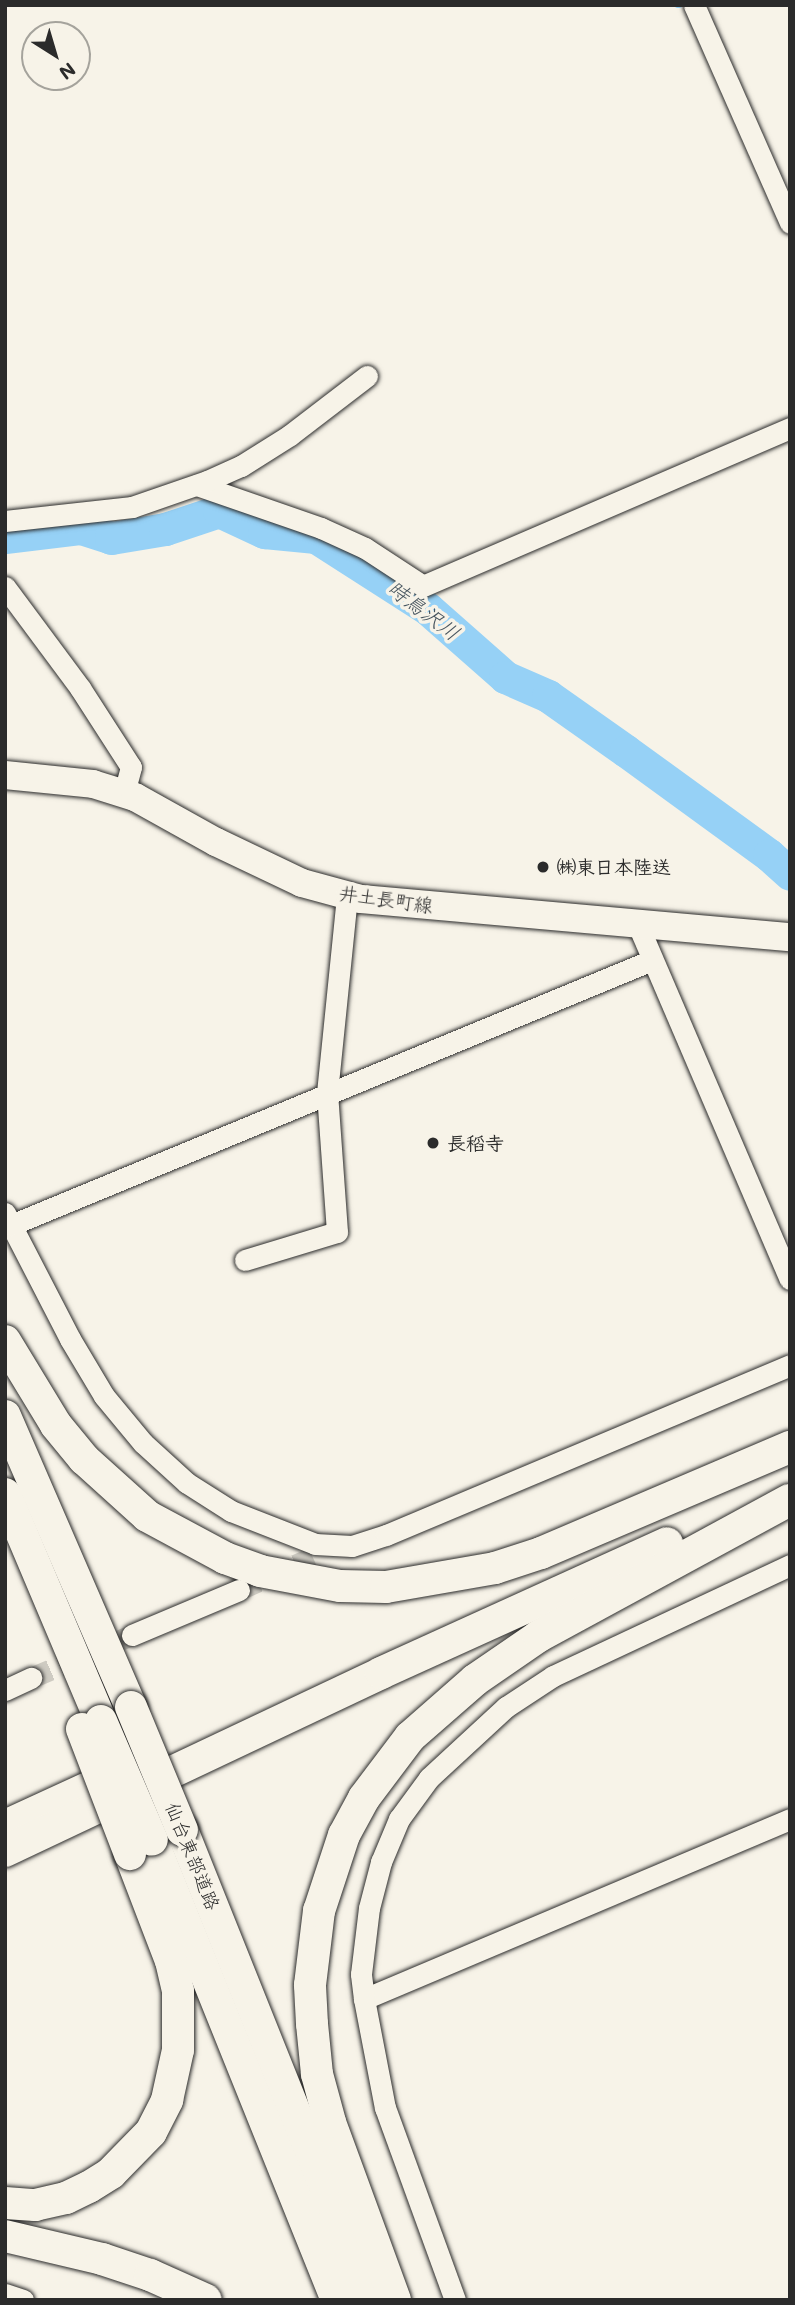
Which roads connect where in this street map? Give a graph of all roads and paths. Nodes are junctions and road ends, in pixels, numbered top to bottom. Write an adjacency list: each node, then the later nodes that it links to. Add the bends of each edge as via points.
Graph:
1 (700, 7): 2 (street)
2 (790, 223)
3 (367, 376): 5 (street, via 290,436 241,466)
4 (790, 428): 5 (street, via 423,586 365,548 321,528)
5 (197, 485): 6 (street, via 132,506)
6 (5, 521)
7 (5, 587): 9 (street, via 80,688 131,767)
8 (5, 775): 9 (main road, 井土長町線, via 93,784)
9 (124, 793): 10 (main road, 井土長町線, via 302,883)
10 (347, 895): 11 (main road, 井土長町線); 14 (street)
11 (638, 925): 12 (main road, 井土長町線); 13 (street)
12 (790, 937)
13 (652, 960): 14 (street); 17 (street)
14 (327, 1093): 15 (street); 16 (street, via 337,1232)
15 (8, 1219): 27 (street, via 104,1396 143,1444 187,1483 231,1511 315,1544)
16 (245, 1261)
17 (790, 1279)
18 (5, 1341): 21 (highway, via 77,1451 147,1516 225,1558 260,1571 340,1586 386,1587 495,1568 541,1553)
19 (790, 1364): 27 (street, via 386,1535 352,1546)
20 (5, 1416): 46 (highway, 仙台東部道路, bridge, via 182,1830)
21 (790, 1447)
22 (790, 1468): 36 (highway)
23 (790, 1488): 38 (highway, via 381,1673)
24 (5, 1494): 34 (highway, 仙台東部道路)
25 (790, 1500): 47 (highway, via 539,1636 475,1680 410,1737 364,1798 344,1835 319,1911 310,1985 317,2074)
26 (5, 1543): 34 (highway)
27 (336, 1545): 28 (street)
28 (313, 1557)
29 (790, 1565): 39 (street, via 553,1676 506,1707 429,1778 399,1819 381,1862 369,1908)
30 (239, 1590): 31 (street)
31 (132, 1635)
32 (32, 1678): 33 (street)
33 (5, 1690)
34 (92, 1725): 37 (highway, 仙台東部道路, bridge)
35 (790, 1819): 39 (street)
36 (5, 1826)
37 (141, 1847): 40 (highway, via 178,1992 178,2050 167,2101 152,2132 100,2180 66,2198 35,2205); 45 (highway, 仙台東部道路)
38 (5, 1852)
39 (364, 1999): 48 (street, via 385,2108)
40 (5, 2203)
41 (5, 2236): 44 (highway, via 102,2259)
42 (5, 2294): 43 (street)
43 (23, 2300)
44 (206, 2300)
45 (337, 2300)
46 (370, 2300)
47 (395, 2300)
48 (455, 2300)

